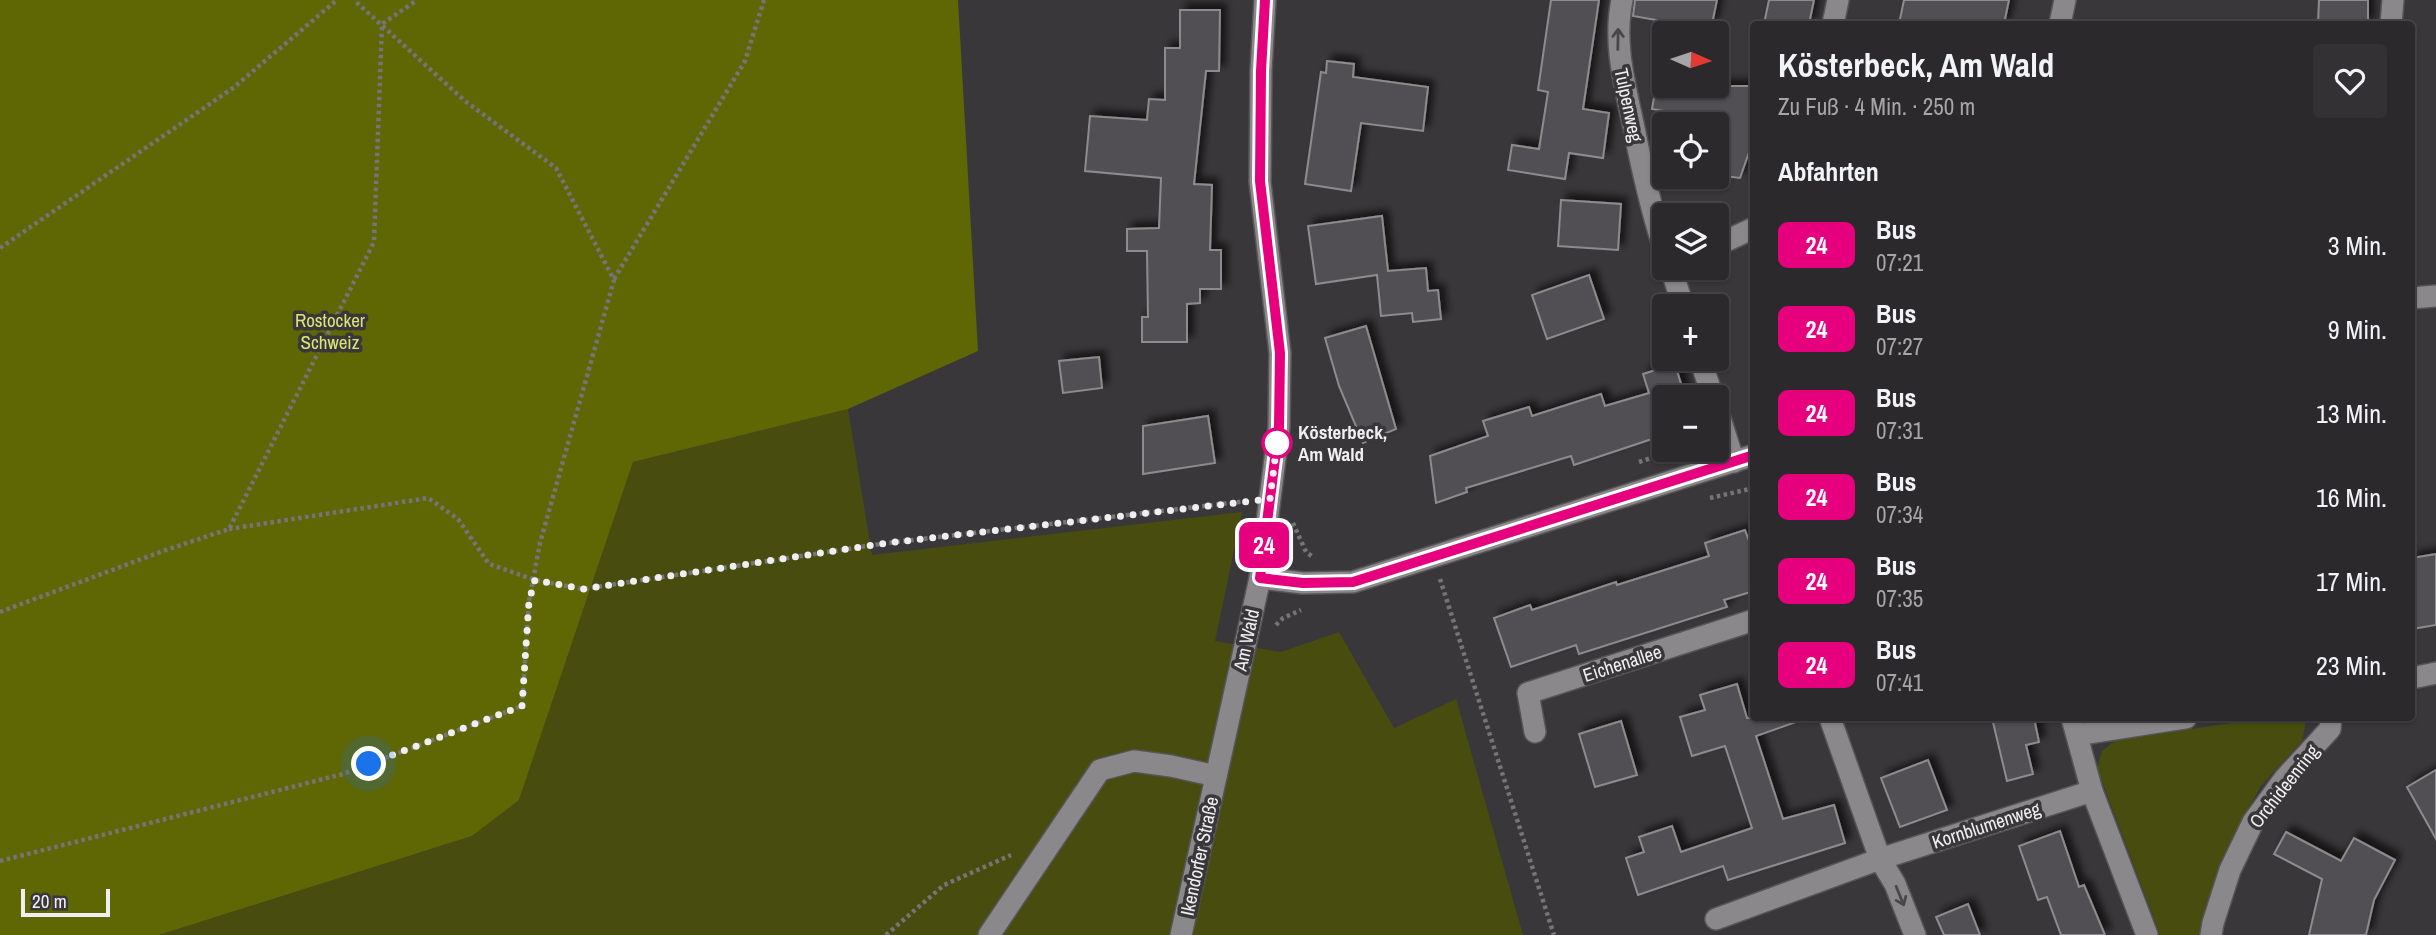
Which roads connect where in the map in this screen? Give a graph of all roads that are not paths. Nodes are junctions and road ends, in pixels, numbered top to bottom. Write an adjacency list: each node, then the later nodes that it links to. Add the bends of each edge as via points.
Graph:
1 (1265, 0): 16 (street, Am Wald, via 1260,181 1280,353 1279,427)
2 (1622, 0): 9 (street, Tulpenweg, one-way to 2, via 1618,53)
3 (1838, 0): 6 (street)
4 (2065, 0): 7 (street)
5 (2393, 0): 8 (street)
6 (1834, 21)
7 (2061, 21)
8 (2392, 21)
9 (1652, 213)
10 (1750, 230): 11 (street)
11 (1729, 239)
12 (2436, 296): 13 (street)
13 (2415, 298)
14 (1729, 431): 15 (street)
15 (1744, 459): 16 (street, via 1353,582)
16 (1260, 578): 25 (street, Am Wald)
17 (1750, 621): 24 (street, Eichenallee, via 1528,693)
18 (2436, 673): 19 (street)
19 (2415, 677)
20 (1831, 721): 27 (street)
21 (2144, 721): 23 (street)
22 (2331, 721): 33 (street, Orchideenring, via 2330,729 2253,822 2230,870)
23 (2075, 726): 26 (street)
24 (1535, 732)
25 (1216, 776): 29 (street, via 1134,761 1100,770); 30 (street, Ikendorfer Straße)
26 (2092, 791): 27 (street, Kornblumenweg); 32 (street)
27 (1880, 859): 28 (street, Kornblumenweg); 31 (street, one-way to 31)
28 (1716, 919)
29 (989, 935)
30 (1181, 935)
31 (1915, 935)
32 (2147, 935)
33 (2211, 935)

